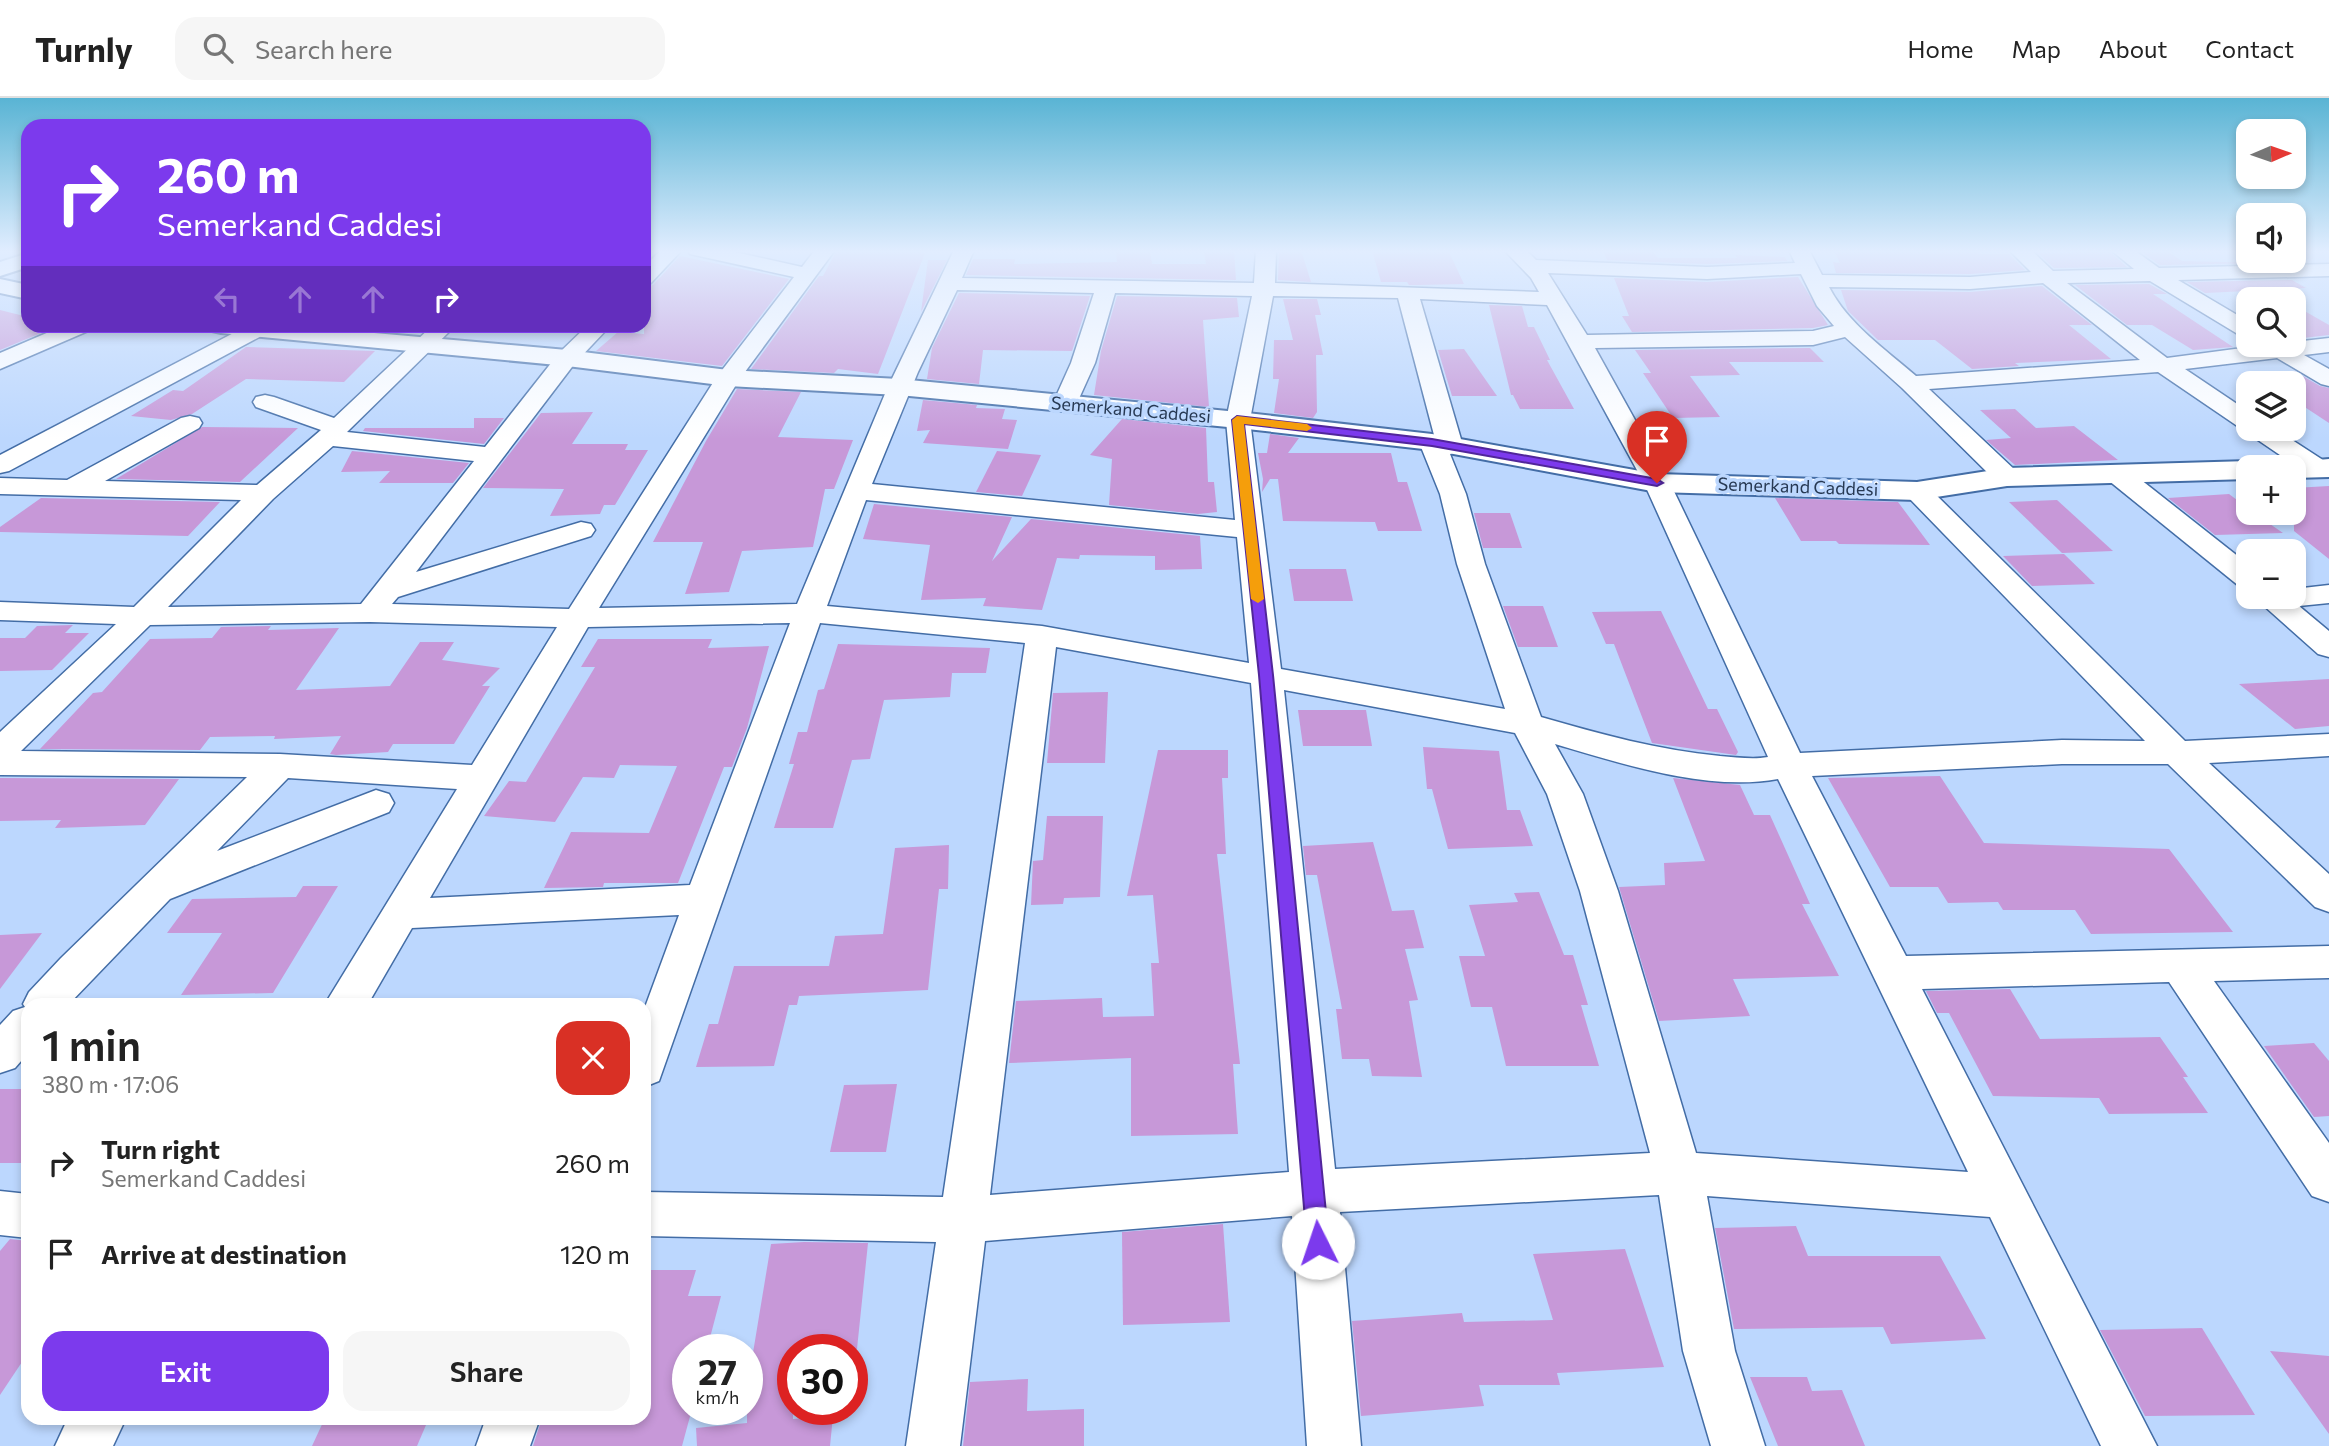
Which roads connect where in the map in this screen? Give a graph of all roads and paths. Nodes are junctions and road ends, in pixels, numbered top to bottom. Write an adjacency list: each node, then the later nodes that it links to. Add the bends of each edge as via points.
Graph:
1 (777, 313): 26 (street)
2 (936, 313): 29 (street)
3 (1098, 313): 31 (street)
4 (1259, 313): 33 (street)
5 (1412, 313): 37 (street)
6 (1562, 313): 17 (street)
7 (1834, 313): 11 (street)
8 (2094, 313): 25 (street)
9 (2219, 313): 10 (street)
10 (2236, 323)
11 (1849, 330): 17 (street, via 1813,338); 28 (street)
12 (64, 333): 24 (street)
13 (249, 333): 39 (street)
14 (301, 333): 18 (street, Semerkand Caddesi)
15 (436, 333): 18 (street)
16 (592, 333): 23 (street)
17 (1580, 342): 44 (street)
18 (423, 344): 23 (street, Semerkand Caddesi); 35 (street)
19 (2329, 345): 20 (street)
20 (2306, 346)
21 (2236, 354): 25 (street)
22 (2292, 357): 27 (street)
23 (567, 358): 26 (street, Semerkand Caddesi); 38 (street)
24 (0, 362)
25 (2163, 365): 28 (street); 32 (street)
26 (728, 378): 29 (street, Semerkand Caddesi); 60 (street)
27 (2329, 379)
28 (1910, 383): 43 (street)
29 (899, 387): 31 (street, Semerkand Caddesi); 47 (street)
30 (265, 402): 35 (street)
31 (1065, 403): 33 (street, Semerkand Caddesi)
32 (2236, 414)
33 (1237, 420): 37 (street, Semerkand Caddesi); 51 (street)
34 (190, 423): 46 (street)
35 (333, 433): 38 (street); 49 (street)
36 (2275, 441): 40 (street)
37 (1441, 444): 44 (street, Semerkand Caddesi); 64 (street, via 1471,564)
38 (493, 456): 55 (street)
39 (0, 465)
40 (2313, 468)
41 (2236, 470): 42 (street, Semerkand Caddesi)
42 (2117, 474): 43 (street, Semerkand Caddesi); 52 (street)
43 (2007, 477): 48 (street, Semerkand Caddesi)
44 (1657, 483): 48 (street, Semerkand Caddesi); 71 (street)
45 (0, 485): 46 (street)
46 (72, 488): 49 (street)
47 (858, 491): 51 (street); 58 (street)
48 (1917, 491): 68 (street)
49 (264, 493): 59 (street)
50 (581, 530): 55 (street)
51 (1250, 530): 63 (street)
52 (2236, 570)
53 (2329, 594): 54 (street)
54 (2306, 596)
55 (378, 602): 59 (street); 60 (street)
56 (2284, 609): 62 (street)
57 (0, 611): 59 (street)
58 (809, 613): 60 (street); 61 (street); 77 (street)
59 (142, 616): 66 (street)
60 (578, 618): 73 (street)
61 (1042, 635): 63 (street); 94 (street)
62 (2329, 647)
63 (1266, 675): 64 (street); 89 (street)
64 (1527, 724): 67 (street); 69 (street)
65 (2329, 744): 68 (street)
66 (0, 752)
67 (1625, 752): 69 (street); 71 (street, via 1756,771)
68 (2176, 753): 71 (street, via 2062,752); 76 (street)
69 (1547, 761): 87 (street, via 1565,794 1599,891)
70 (0, 763): 72 (street)
71 (1789, 765): 81 (street)
72 (280, 766): 73 (street); 75 (street)
73 (482, 779): 78 (street)
74 (376, 803): 75 (street)
75 (155, 890): 82 (street)
76 (2329, 897)
77 (705, 899): 78 (street); 85 (street)
78 (401, 914): 83 (street)
79 (2329, 962): 80 (street)
80 (2180, 965): 81 (street); 88 (street)
81 (1895, 973): 90 (street)
82 (49, 998)
83 (350, 998)
84 (21, 1031): 86 (street)
85 (651, 1049)
86 (0, 1055)
87 (1679, 1172): 89 (street); 90 (street); 101 (street, via 1709,1351)
88 (2329, 1181)
89 (1314, 1192): 94 (street); 100 (street)
90 (2004, 1196): 102 (street)
91 (0, 1213): 93 (street)
92 (651, 1214): 94 (street)
93 (21, 1215)
94 (963, 1220): 99 (street)
95 (95, 1425): 97 (street)
96 (510, 1425): 98 (street)
97 (82, 1446)
98 (503, 1446)
99 (933, 1446)
100 (1334, 1446)
101 (1738, 1446)
102 (2130, 1446)

